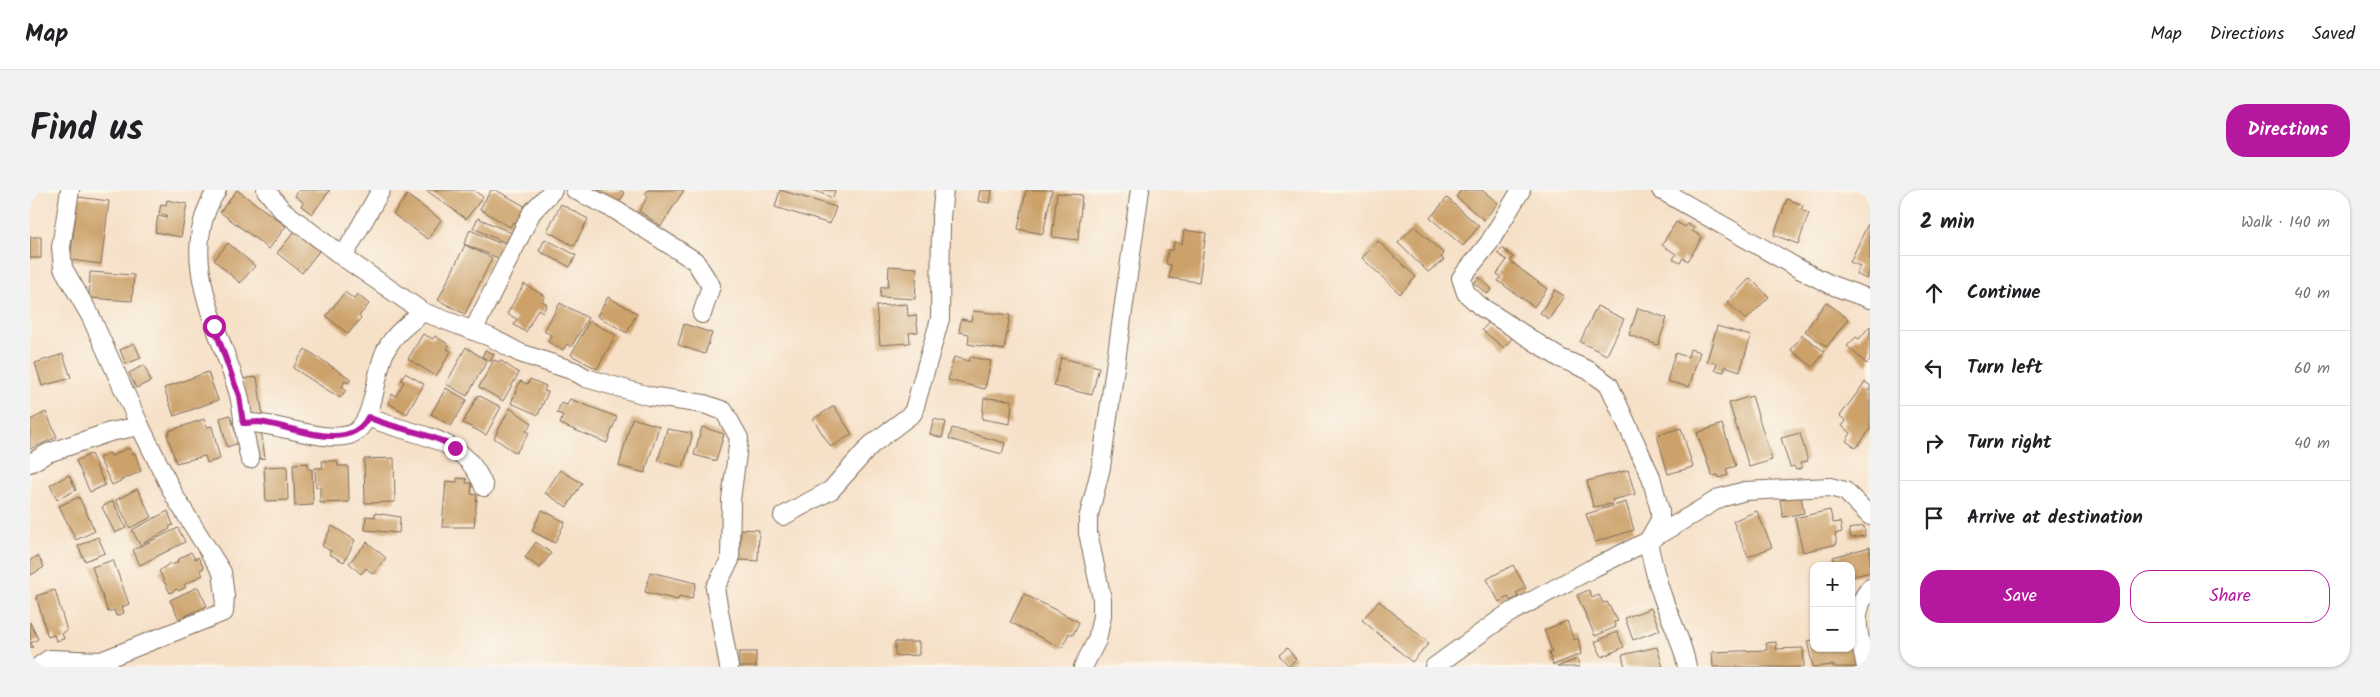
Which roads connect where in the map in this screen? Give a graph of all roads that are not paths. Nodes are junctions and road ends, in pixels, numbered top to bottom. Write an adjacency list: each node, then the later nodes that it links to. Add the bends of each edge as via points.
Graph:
1 (70, 190): 18 (street, via 61,247 63,268 91,317)
2 (217, 190): 17 (street, via 202,225 199,242 201,281 239,396)
3 (266, 190): 11 (street, via 282,210)
4 (381, 190): 11 (street)
5 (553, 190): 15 (street, via 532,212)
6 (575, 190): 14 (street, via 617,211 695,261 711,286)
7 (944, 190): 22 (street, via 940,319 913,413 870,445 831,490)
8 (1140, 190): 28 (street, via 1101,467 1088,518 1102,616 1097,640)
9 (1521, 190): 24 (street, via 1490,244 1461,278 1462,285 1480,306 1560,358 1588,370 1609,385 1651,477 1660,510 1660,520)
10 (1661, 190): 12 (street, via 1801,270)
11 (344, 257): 13 (street)
12 (1870, 299)
13 (423, 312): 15 (street); 16 (street, via 397,334 385,351)
14 (702, 314)
15 (473, 331): 27 (street, via 586,378 649,396 704,404 724,411 739,438 730,560 715,588)
16 (368, 417): 17 (street, via 358,430 340,436 305,433 259,422); 21 (street, via 387,426 444,441 468,462)
17 (243, 423): 19 (street)
18 (140, 426): 20 (street, via 48,453); 26 (street, via 175,497 222,572 224,612 100,661 49,659)
19 (250, 459)
20 (30, 463)
21 (484, 487)
22 (783, 516)
23 (1870, 516): 24 (street, via 1845,490 1830,487 1745,491 1720,498)
24 (1648, 542): 29 (street, via 1506,616); 30 (street, via 1654,572 1675,624)
25 (1870, 588): 31 (street, via 1857,610)
26 (38, 667)
27 (729, 667)
28 (1083, 667)
29 (1434, 667)
30 (1687, 667)
31 (1866, 667)

